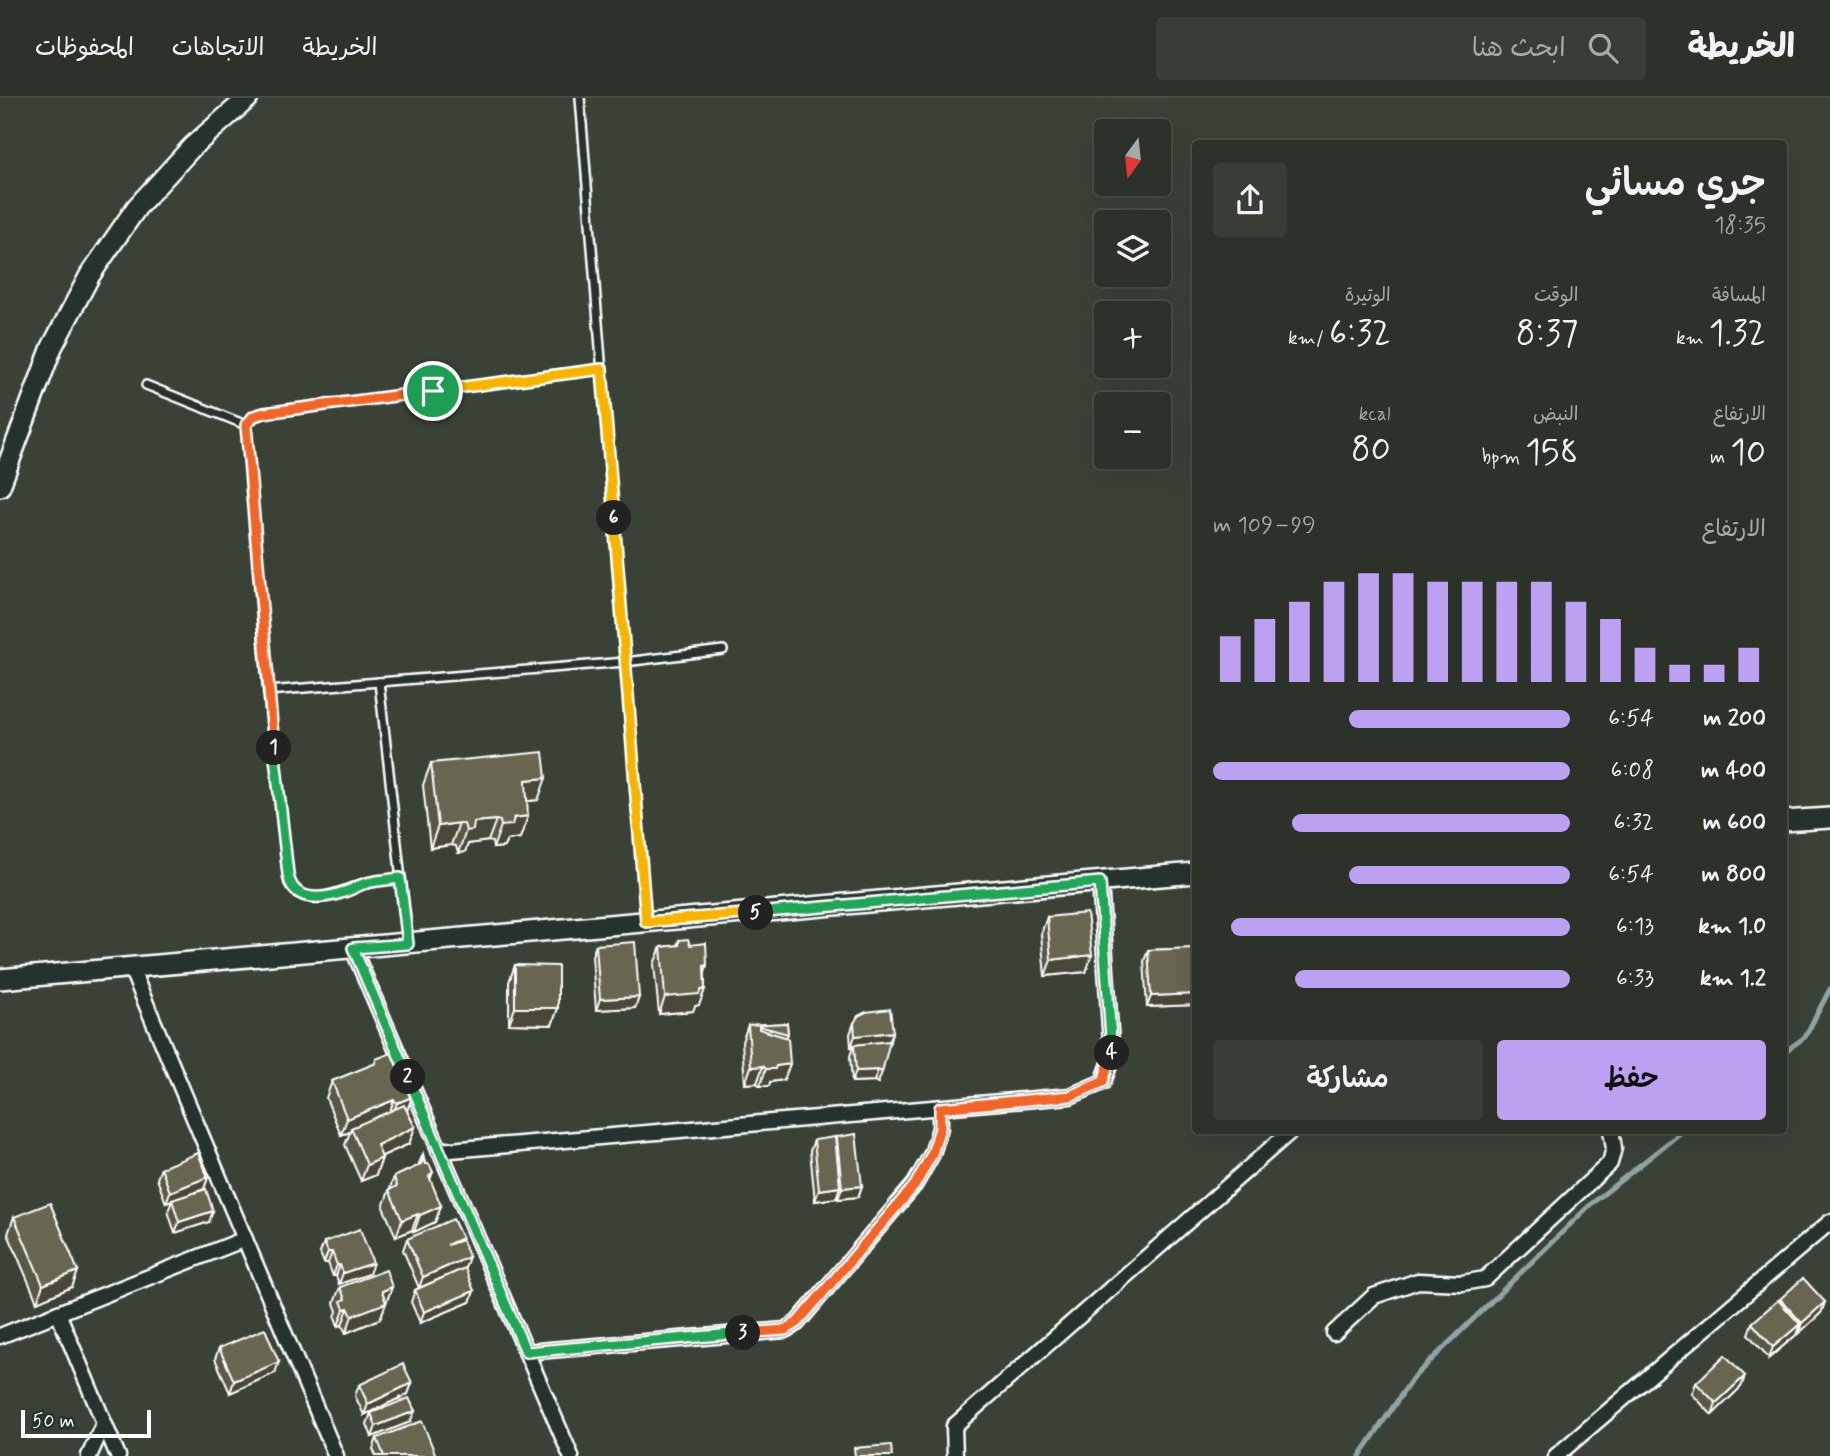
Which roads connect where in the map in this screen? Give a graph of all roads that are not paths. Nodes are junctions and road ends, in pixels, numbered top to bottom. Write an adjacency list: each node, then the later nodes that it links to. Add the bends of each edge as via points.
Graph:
1 (248, 98): 6 (street, via 192,147 137,207 90,275 52,347)
2 (580, 98): 3 (lane)
3 (602, 369): 5 (lane, via 264,413); 8 (lane)
4 (146, 385): 5 (lane)
5 (246, 425): 10 (lane)
6 (0, 486)
7 (723, 650): 8 (lane)
8 (625, 662): 9 (lane); 16 (lane)
9 (379, 682): 10 (lane); 14 (lane)
10 (268, 691): 14 (lane, via 293,891 317,897)
11 (1830, 818): 12 (street)
12 (1787, 821)
13 (1192, 873): 15 (street)
14 (400, 878): 17 (lane)
15 (1100, 882): 16 (street); 21 (street, via 1112,1037 1112,1058 1103,1082 1070,1096)
16 (646, 922): 17 (street)
17 (408, 944): 18 (street)
18 (353, 948): 19 (street); 24 (street)
19 (131, 968): 20 (street); 26 (street)
20 (0, 979)
21 (940, 1108): 24 (street); 30 (street, via 932,1154 915,1185 797,1323 785,1330)
22 (1287, 1134): 36 (street, via 954,1426)
23 (1612, 1134): 28 (street, via 1610,1163 1485,1279 1418,1281 1374,1296)
24 (439, 1151): 30 (street)
25 (1830, 1222): 37 (street)
26 (245, 1239): 27 (street); 34 (street)
27 (58, 1313): 29 (street); 31 (street)
28 (1334, 1333)
29 (0, 1336)
30 (526, 1352): 35 (street)
31 (104, 1423): 32 (street); 33 (street)
32 (89, 1456)
33 (118, 1456)
34 (336, 1456)
35 (571, 1456)
36 (955, 1456)
37 (1556, 1456)

